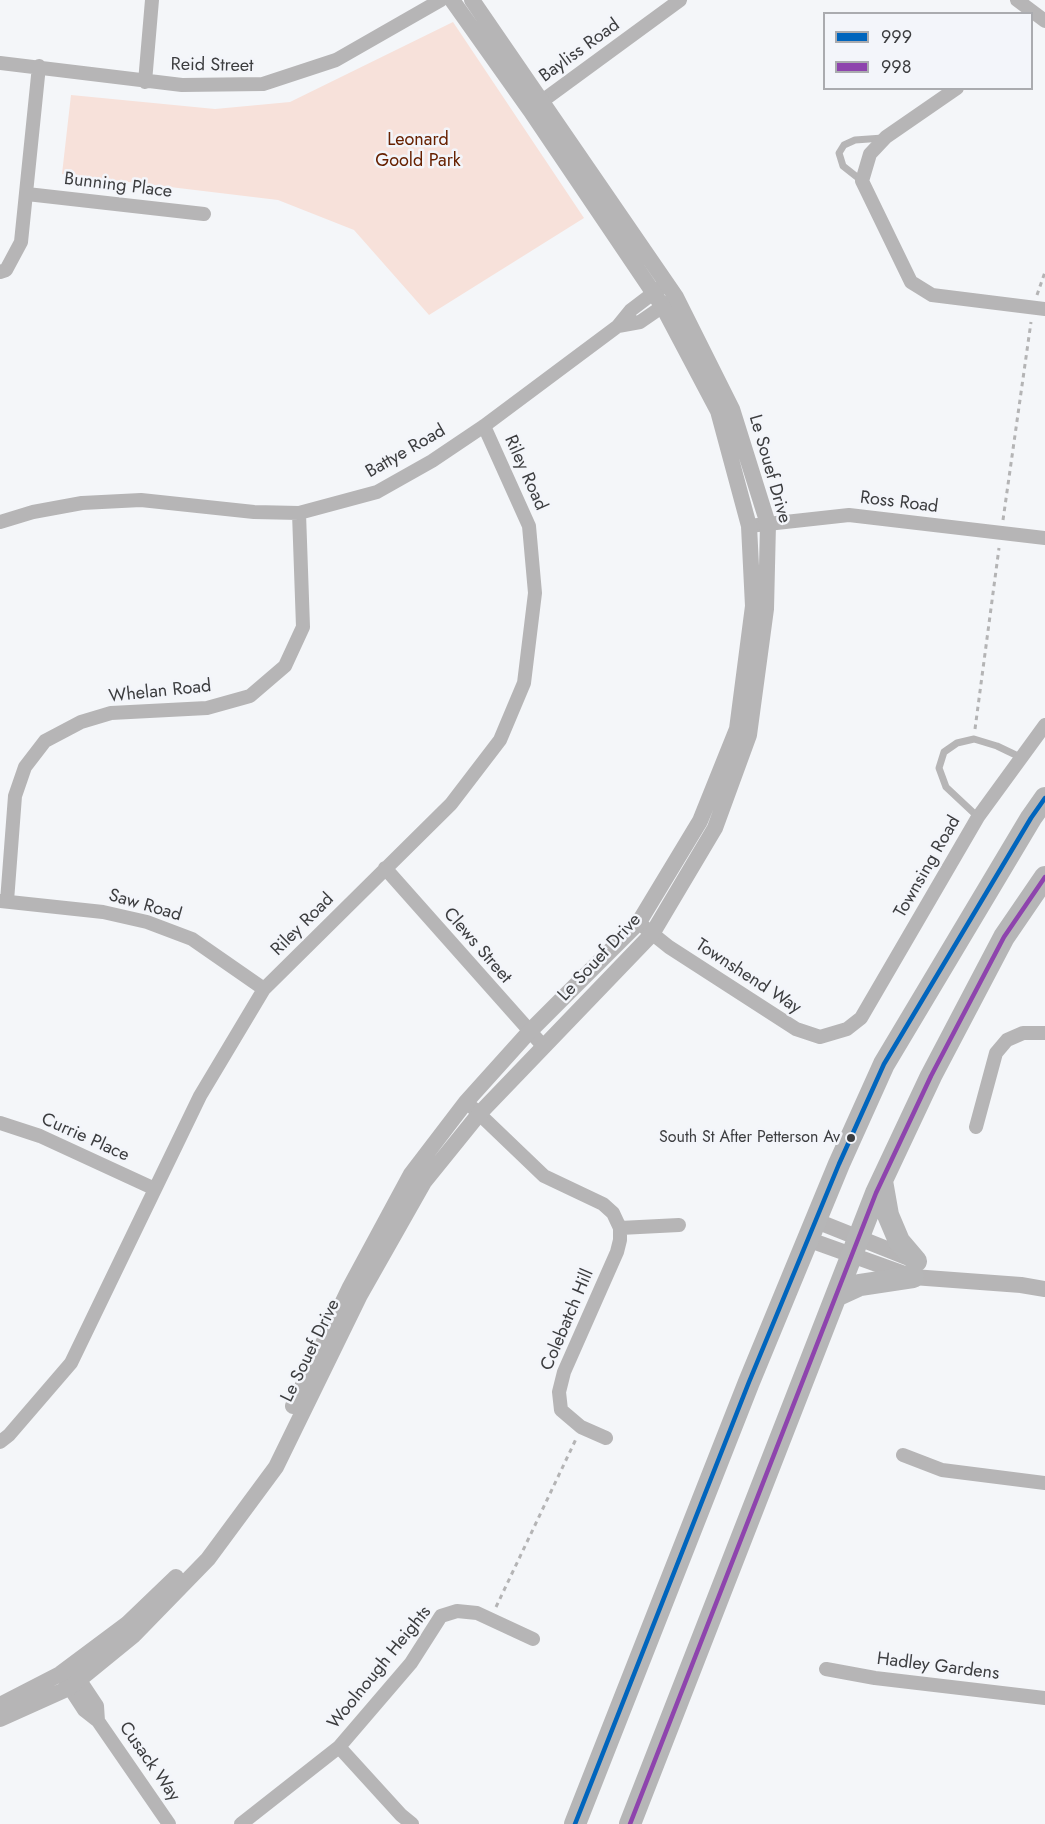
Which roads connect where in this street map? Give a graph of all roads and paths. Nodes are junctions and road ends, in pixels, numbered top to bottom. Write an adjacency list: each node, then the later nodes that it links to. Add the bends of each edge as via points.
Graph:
1 (152, 0): 10 (street)
2 (441, 0): 10 (street, Reid Street, via 336,60 262,84 182,86)
3 (452, 0): 12 (street, Le Souef Drive)
4 (472, 0): 12 (street, Le Souef Drive)
5 (680, 0): 12 (street, Bayliss Road)
6 (1017, 0): 7 (street)
7 (1030, 12)
8 (0, 63): 9 (street, Reid Street)
9 (39, 66): 10 (street, Reid Street); 15 (street)
10 (145, 82)
11 (954, 90): 13 (street)
12 (536, 105): 19 (street, Le Souef Drive)
13 (886, 137): 14 (street, via 870,154); 14 (lane, via 855,140 844,145 839,153 843,166)
14 (862, 181): 20 (street, via 911,282 932,294)
15 (27, 194): 16 (street, Bunning Place); 17 (street, via 21,242 6,270)
16 (204, 214)
17 (0, 272)
18 (1045, 272): 20 (path)
19 (665, 295): 21 (street, Battye Road, via 640,322 618,326); 24 (street, Le Souef Drive, via 732,409); 25 (street, Le Souef Drive, via 718,411)
20 (1039, 308): 26 (path)
21 (484, 426): 22 (street, Battye Road, via 377,492); 33 (street, Riley Road, via 529,526 535,593 524,683 500,740 452,804)
22 (299, 513): 23 (street, Battye Road, via 141,500 82,503); 35 (street, Whelan Road, via 303,627 285,666 250,696 207,708 111,713 81,722 45,741 25,767 15,796)
23 (0, 522)
24 (768, 524): 25 (street, Ross Road); 26 (street, Ross Road, via 849,515); 37 (street, Le Souef Drive, via 766,609 749,735 715,828)
25 (748, 526): 36 (street, Le Souef Drive, via 753,606 737,729 700,821)
26 (1001, 533): 27 (street, Ross Road); 29 (path)
27 (1045, 538)
28 (1045, 725): 30 (street, Townsing Road)
29 (974, 739): 30 (lane); 32 (lane, via 957,743 944,752 939,768 946,787)
30 (1020, 757): 32 (street, Townsing Road)
31 (1045, 798): 50 (highway, via 884,1064)
32 (978, 817): 39 (street, Townsing Road, via 861,1018)
33 (385, 868): 38 (street, Riley Road); 40 (street, Clews Street)
34 (1045, 877): 46 (highway, via 1004,937 931,1076)
35 (3, 901): 38 (street, Saw Road, via 103,912 147,922 192,939)
36 (639, 922): 37 (street, Townshend Way); 40 (street, Le Souef Drive)
37 (652, 934): 39 (street, Townshend Way, via 796,1029 820,1036); 42 (street, Le Souef Drive)
38 (264, 989): 47 (street, Riley Road, via 200,1096)
39 (847, 1029)
40 (529, 1032): 42 (street, Clews Street); 43 (street, Le Souef Drive)
41 (1045, 1034): 45 (street, via 1023,1033 1007,1040 996,1053)
42 (544, 1047): 43 (street, Le Souef Drive)
43 (473, 1108): 49 (street, via 544,1176 603,1204); 63 (street, Le Souef Drive, via 411,1174 350,1287 267,1461 200,1553)
44 (0, 1123): 47 (street, Currie Place, via 40,1136)
45 (976, 1127)
46 (882, 1181): 51 (highway); 52 (highway, via 888,1215)
47 (155, 1189): 56 (street, Riley Road, via 71,1363)
48 (679, 1225): 49 (street)
49 (620, 1228): 55 (street, Colebatch Hill, via 617,1251 559,1392 561,1410)
50 (811, 1230): 51 (street); 71 (highway)
51 (855, 1247): 52 (street); 54 (highway)
52 (915, 1269): 53 (street, via 942,1279); 54 (highway)
53 (1045, 1289)
54 (836, 1296): 72 (highway)
55 (581, 1427): 57 (street, Colebatch Hill); 60 (path)
56 (3, 1434)
57 (606, 1438)
58 (903, 1455): 59 (street, via 942,1470)
59 (1045, 1483)
60 (490, 1619): 61 (street, Woolnough Heights); 67 (street, Woolnough Heights, via 457,1611 441,1616 411,1663)
61 (533, 1639)
62 (826, 1669): 64 (street, Hadley Gardens)
63 (70, 1677): 65 (street, Le Souef Drive); 66 (street, Le Souef Drive); 68 (street, Cusack Way, via 84,1710 98,1721)
64 (1045, 1698)
65 (0, 1705)
66 (0, 1719)
67 (339, 1748): 69 (street, Woolnough Heights); 70 (street)
68 (169, 1824)
69 (241, 1824)
70 (411, 1824)
71 (575, 1824)
72 (630, 1824)

